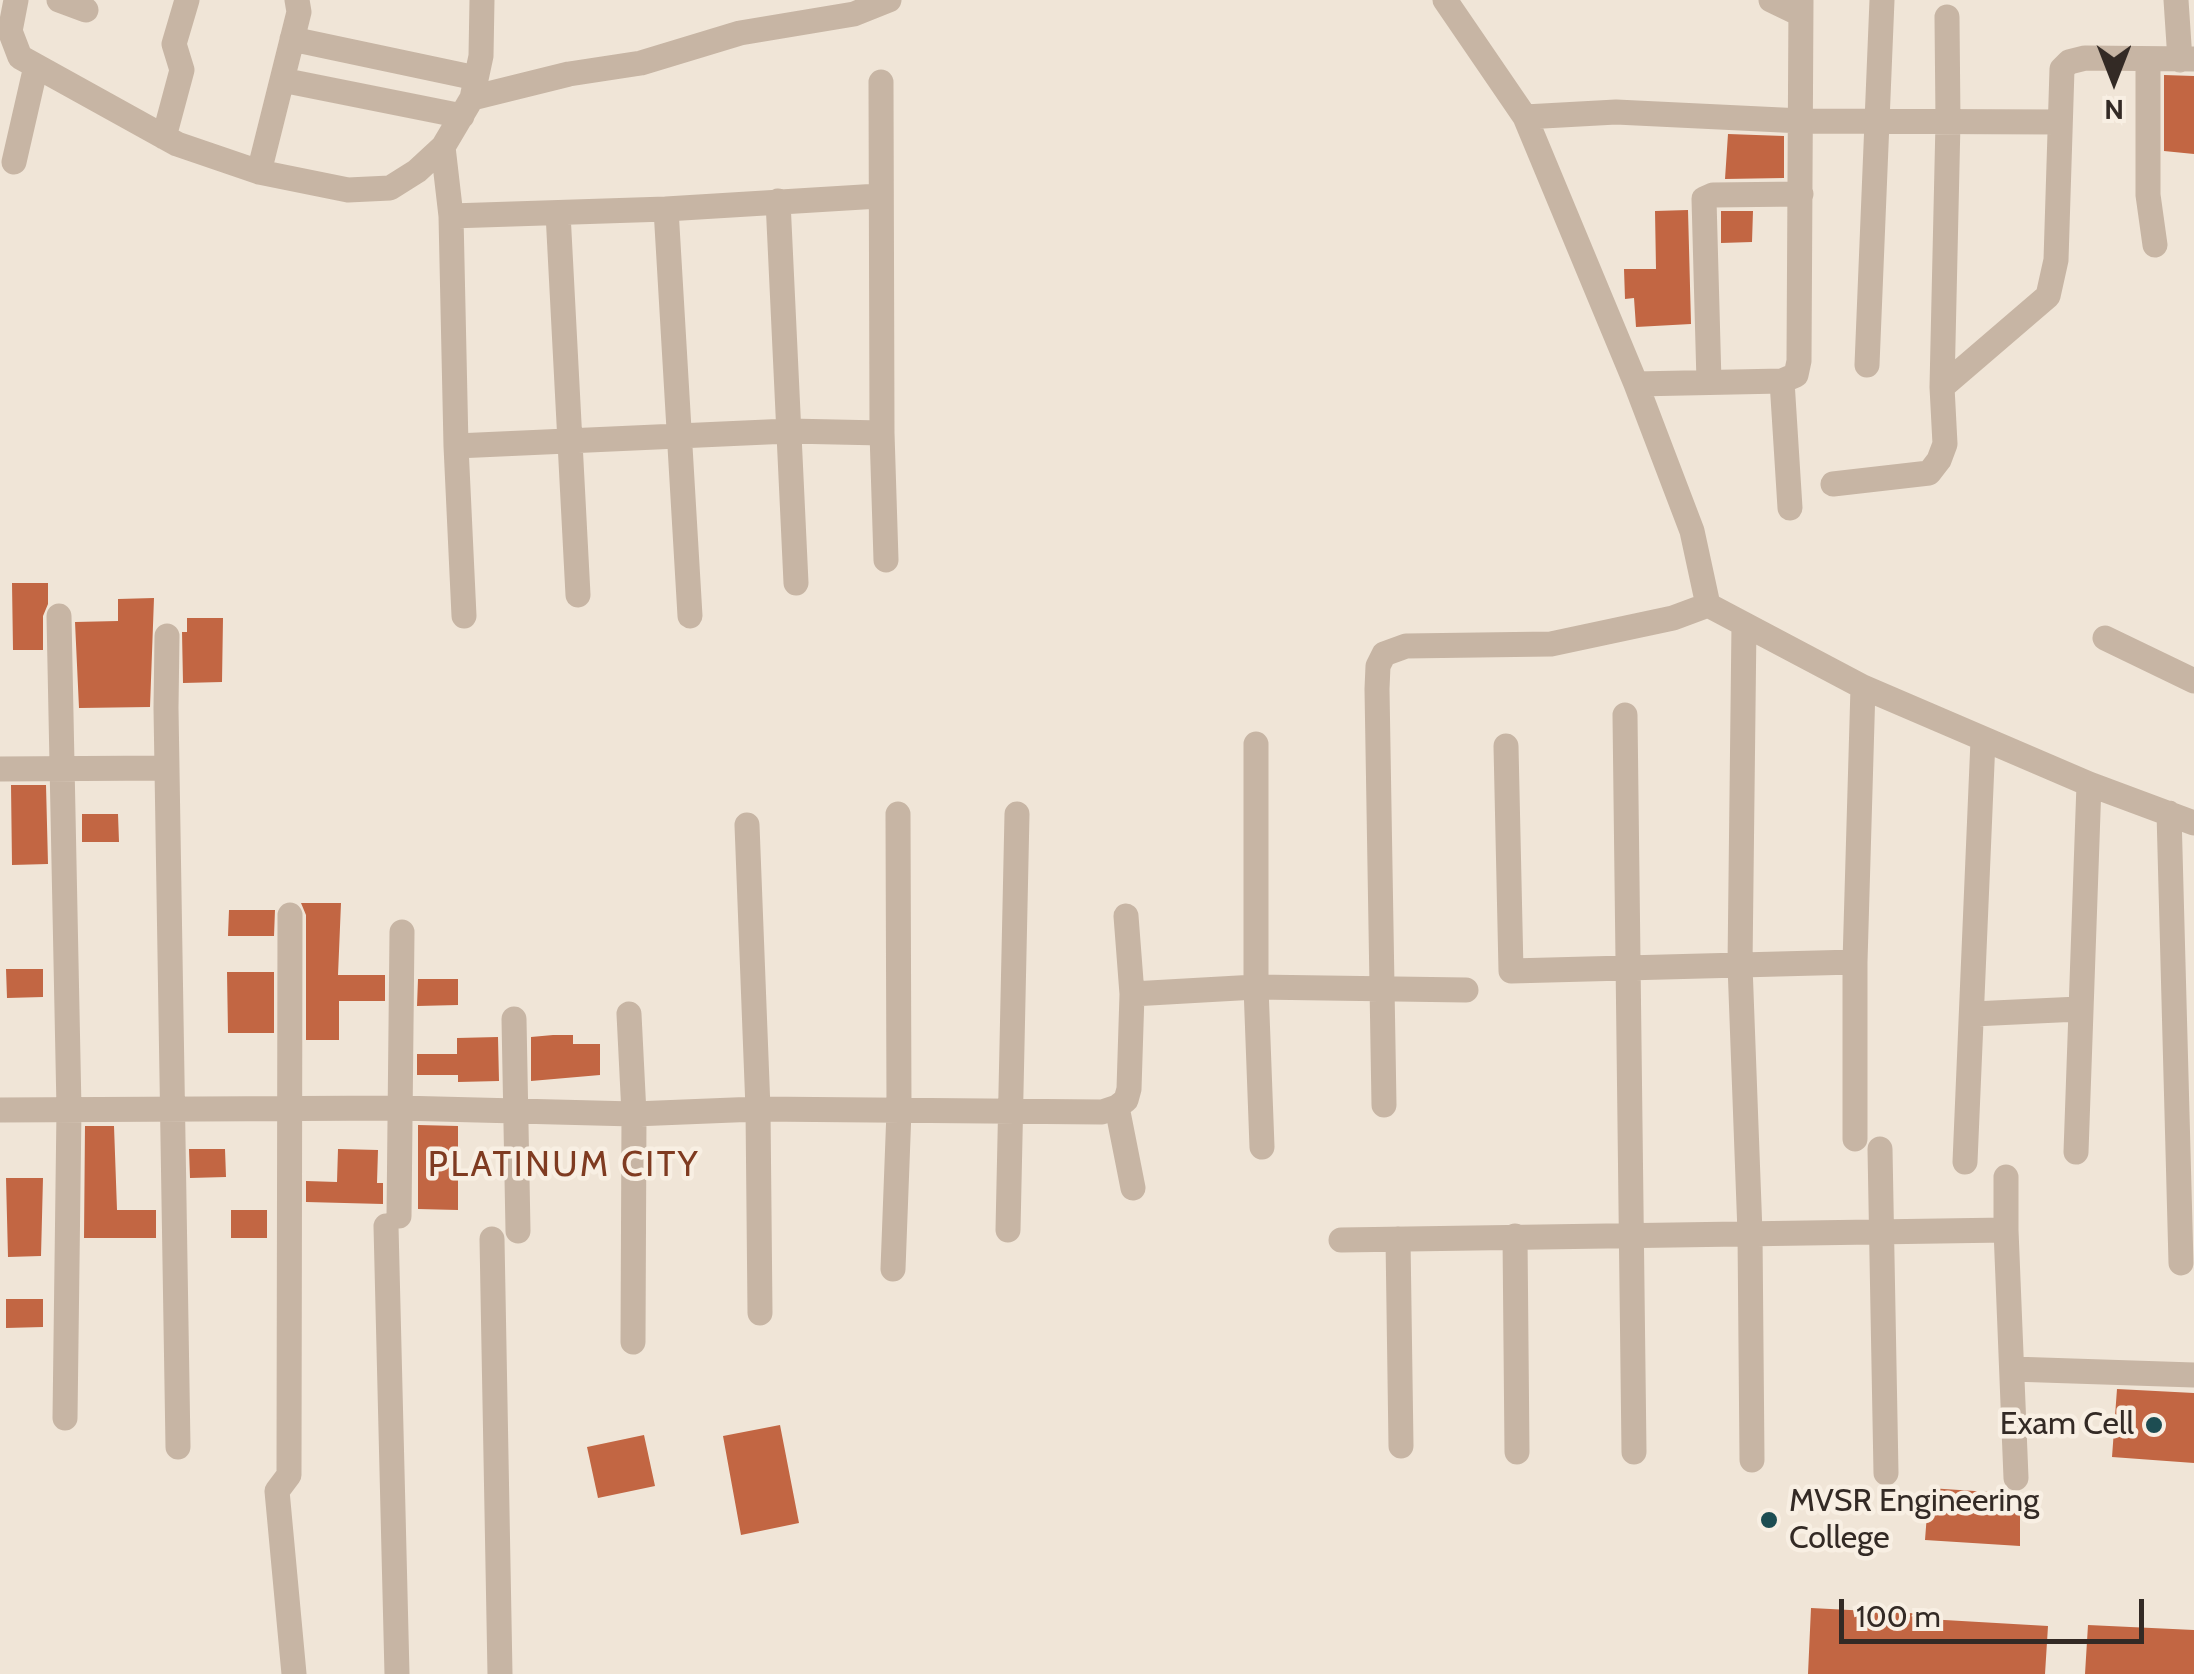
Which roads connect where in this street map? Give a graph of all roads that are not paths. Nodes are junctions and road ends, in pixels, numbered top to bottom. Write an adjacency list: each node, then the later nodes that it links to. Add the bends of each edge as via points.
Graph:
1 (16, 0): 17 (street, via 14,49)
2 (58, 0): 12 (street)
3 (187, 0): 26 (street, via 174,44 182,70)
4 (298, 0): 14 (street)
5 (482, 0): 20 (street, via 481,56)
6 (889, 0): 20 (street, via 854,14 740,33 640,63)
7 (1444, 0): 21 (street)
8 (1771, 0): 11 (street)
9 (1882, 0): 23 (street)
10 (2176, 0): 15 (street)
11 (1800, 6): 22 (street)
12 (86, 10)
13 (1947, 17): 24 (street)
14 (292, 39): 18 (street); 20 (street)
15 (2187, 59): 16 (street)
16 (2148, 60): 25 (street, via 2069,62 2060,80); 36 (street, via 2148,195)
17 (36, 66): 26 (street); 28 (street)
18 (282, 80): 20 (street); 29 (street)
19 (881, 82): 31 (street)
20 (470, 97): 27 (street)
21 (1525, 117): 22 (street, via 1616,112); 40 (street)
22 (1802, 121): 23 (street); 30 (street)
23 (1876, 121): 24 (street); 37 (street)
24 (1948, 122): 25 (street); 41 (street)
25 (2060, 122): 41 (street, via 2056,260 2048,296)
26 (164, 137): 29 (street)
27 (443, 147): 29 (street, via 390,188 348,190); 35 (street)
28 (14, 162)
29 (258, 172)
30 (1800, 194): 38 (street, via 1798,361 1796,375); 39 (street, via 1704,199)
31 (879, 196): 32 (street); 43 (street)
32 (778, 202): 33 (street); 42 (street)
33 (666, 209): 34 (street); 44 (street)
34 (558, 212): 35 (street); 45 (street)
35 (450, 216): 46 (street)
36 (2155, 245)
37 (1867, 365)
38 (1782, 381): 39 (street); 48 (street)
39 (1709, 382): 40 (street)
40 (1636, 384): 52 (street, via 1692,531)
41 (1942, 387): 47 (street, via 1945,444 1928,473)
42 (789, 431): 43 (street); 44 (street); 50 (street)
43 (882, 433): 49 (street)
44 (678, 437): 45 (street); 55 (street)
45 (568, 441): 46 (street); 51 (street)
46 (456, 446): 54 (street)
47 (1833, 484)
48 (1790, 508)
49 (886, 560)
50 (796, 583)
51 (578, 595)
52 (1708, 606): 56 (street); 81 (street, via 1551,644 1406,646 1384,654 1377,689)
53 (60, 616): 65 (street)
54 (464, 616)
55 (690, 616)
56 (1744, 624): 60 (street); 78 (street)
57 (168, 636): 66 (street)
58 (2105, 638): 59 (street)
59 (2194, 680)
60 (1862, 686): 62 (street); 77 (street)
61 (1625, 715): 79 (street)
62 (1983, 740): 68 (street); 86 (street)
63 (1256, 744): 80 (street)
64 (1506, 746): 79 (street, via 1511,971)
65 (62, 768): 66 (street); 67 (street); 92 (street)
66 (167, 768): 90 (street)
67 (0, 769)
68 (2088, 784): 69 (street); 84 (street)
69 (2169, 813): 72 (street); 117 (street)
70 (898, 814): 98 (street)
71 (1018, 814): 96 (street)
72 (2194, 823)
73 (746, 825): 94 (street)
74 (290, 915): 93 (street)
75 (1126, 916): 83 (street)
76 (402, 932): 91 (street)
77 (1854, 962): 78 (street); 100 (street)
78 (1740, 965): 79 (street); 112 (street)
79 (1629, 968): 111 (street)
80 (1256, 987): 81 (street); 83 (street); 101 (street)
81 (1382, 990): 82 (street); 88 (street)
82 (1466, 990)
83 (1132, 994): 89 (street, via 1129,1088)
84 (2079, 1009): 86 (street); 103 (street)
85 (628, 1014): 99 (street)
86 (1973, 1014): 104 (street)
87 (514, 1018): 97 (street)
88 (1384, 1105)
89 (1117, 1107): 96 (street); 106 (street)
90 (173, 1108): 92 (street); 93 (street); 125 (street)
91 (400, 1108): 93 (street); 97 (street); 132 (street, via 393,1221)
92 (69, 1109): 95 (street); 123 (street)
93 (291, 1109): 131 (street, via 288,1475 277,1491)
94 (758, 1109): 98 (street); 99 (street); 119 (street)
95 (0, 1110)
96 (1010, 1111): 98 (street); 107 (street)
97 (516, 1112): 99 (street); 109 (street)
98 (899, 1112): 118 (street)
99 (634, 1114): 120 (street)
100 (1855, 1139)
101 (1262, 1147)
102 (1880, 1150): 110 (street)
103 (2076, 1152)
104 (1965, 1162)
105 (2006, 1177): 108 (street)
106 (1133, 1188)
107 (1008, 1230)
108 (2006, 1230): 110 (street); 121 (street)
109 (518, 1232)
110 (1880, 1232): 112 (street); 129 (street)
111 (1630, 1234): 112 (street); 113 (street); 127 (street)
112 (1750, 1234): 128 (street)
113 (1515, 1236): 115 (street); 126 (street)
114 (492, 1238): 133 (street)
115 (1398, 1238): 116 (street); 124 (street)
116 (1341, 1240)
117 (2181, 1263)
118 (893, 1269)
119 (760, 1313)
120 (634, 1342)
121 (2012, 1369): 122 (street); 130 (street)
122 (2194, 1376)
123 (65, 1418)
124 (1401, 1446)
125 (178, 1448)
126 (1517, 1452)
127 (1634, 1452)
128 (1752, 1460)
129 (1886, 1473)
130 (2016, 1478)
131 (294, 1674)
132 (397, 1674)
133 (500, 1674)

